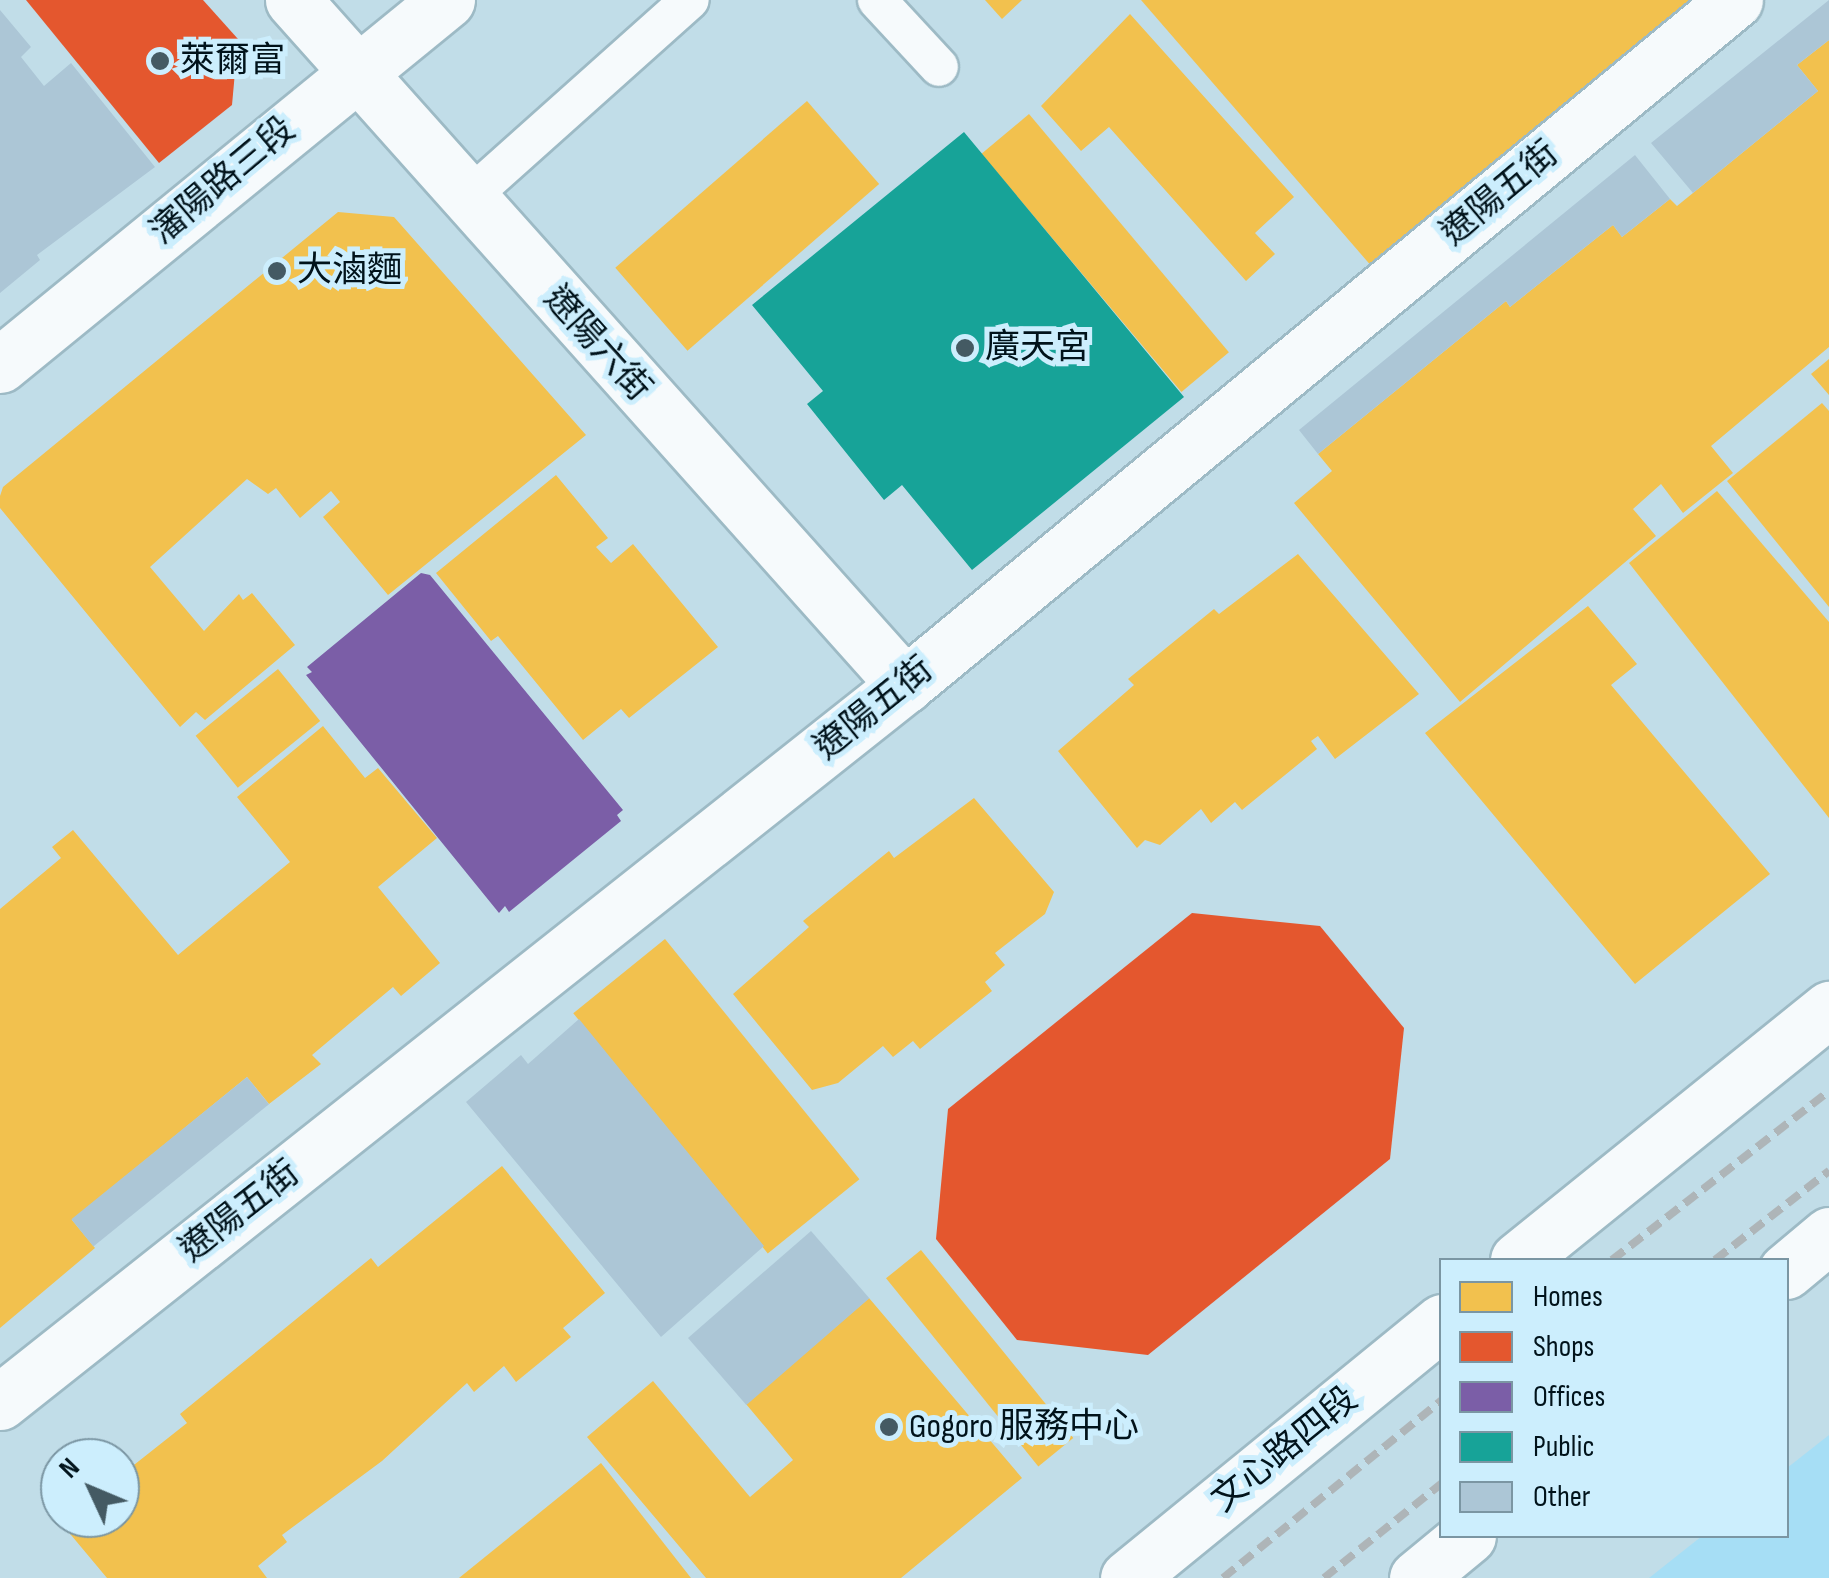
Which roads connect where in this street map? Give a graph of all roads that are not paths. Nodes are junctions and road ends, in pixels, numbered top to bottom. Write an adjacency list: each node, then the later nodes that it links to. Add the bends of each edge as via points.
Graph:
1 (293, 0): 7 (street, 遼陽六街)
2 (447, 0): 7 (street, 瀋陽路三段)
3 (690, 0): 8 (lane)
4 (876, 0): 6 (lane)
5 (1736, 0): 10 (street, 遼陽五街)
6 (938, 66)
7 (355, 73): 8 (street, 遼陽六街); 9 (street, 瀋陽路三段)
8 (466, 200): 10 (street, 遼陽六街)
9 (0, 365)
10 (905, 685): 16 (street, 遼陽五街)
11 (1829, 1008): 13 (street)
12 (1829, 1236): 14 (street)
13 (1520, 1258)
14 (1789, 1269)
15 (1439, 1324): 18 (street, 文心路四段)
16 (0, 1402)
17 (1466, 1538): 19 (street)
18 (1128, 1578)
19 (1417, 1578)

